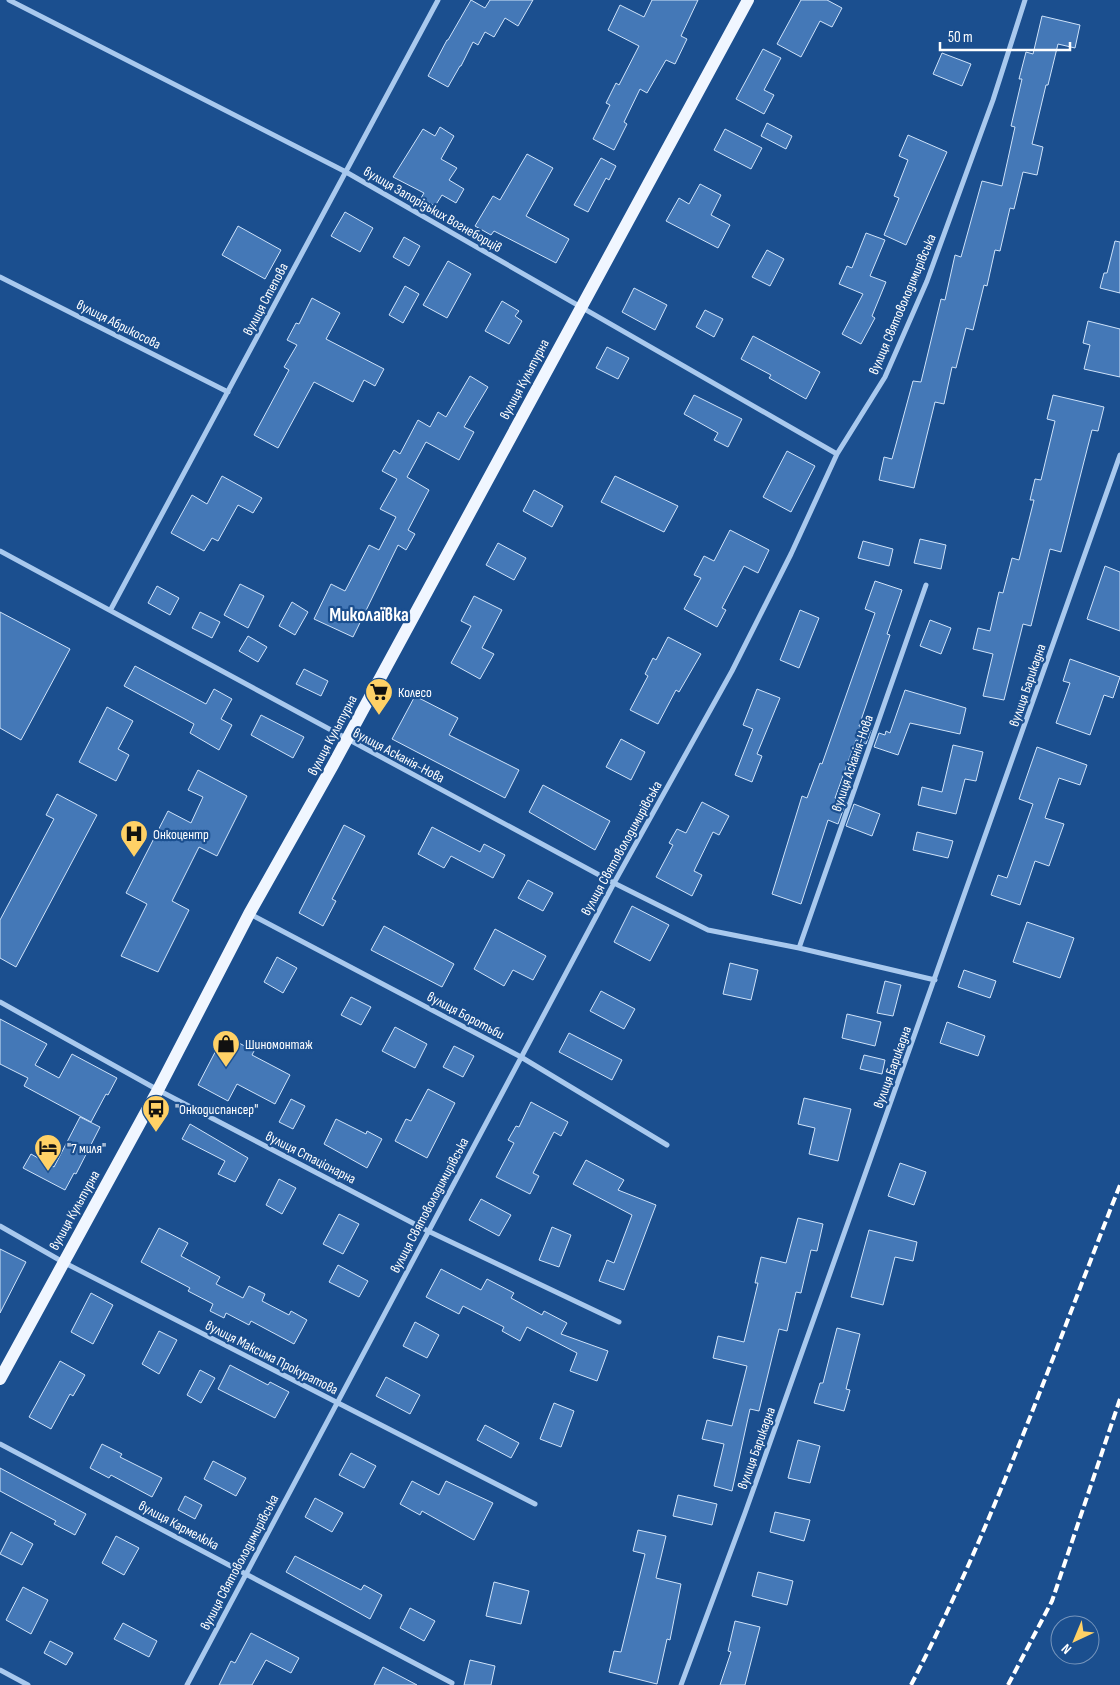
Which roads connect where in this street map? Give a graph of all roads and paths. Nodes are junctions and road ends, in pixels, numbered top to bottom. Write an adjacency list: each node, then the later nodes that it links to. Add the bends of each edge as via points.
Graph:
1 (9, 0): 5 (street, вулиця Запорізьких Вогнеборців)
2 (438, 0): 5 (street, вулиця Степова)
3 (748, 0): 7 (main road, вулиця Культурна)
4 (1025, 0): 9 (street, вулиця Святоволодимирівська, via 993,100 927,281 885,377)
5 (346, 172): 7 (street, вулиця Запорізьких Вогнеборців); 8 (street, вулиця Степова)
6 (0, 277): 8 (street, вулиця Абрикосова)
7 (581, 306): 9 (street, вулиця Запорізьких Вогнеборців); 14 (main road, вулиця Культурна)
8 (228, 392): 13 (street, вулиця Степова)
9 (837, 454): 15 (street, вулиця Святоволодимирівська, via 732,671)
10 (1120, 455): 18 (street, вулиця Барикадна)
11 (0, 551): 13 (street, вулиця Асканія-Нова)
12 (926, 585): 17 (street, вулиця Асканія-Нова)
13 (111, 609): 14 (street, вулиця Асканія-Нова)
14 (346, 739): 15 (street, вулиця Асканія-Нова); 16 (main road, вулиця Культурна)
15 (614, 883): 17 (street, вулиця Асканія-Нова, via 708,930); 20 (street, вулиця Святоволодимирівська)
16 (249, 914): 20 (street, вулиця Боротьби); 21 (main road, вулиця Культурна)
17 (799, 948): 18 (street, вулиця Асканія-Нова)
18 (935, 980): 36 (street, вулиця Барикадна)
19 (0, 1002): 21 (street, вулиця Стаціонарна)
20 (522, 1057): 22 (street, вулиця Боротьби); 24 (street, вулиця Святоволодимирівська)
21 (158, 1090): 24 (street, вулиця Стаціонарна); 25 (main road, вулиця Культурна)
22 (667, 1145)
23 (0, 1226): 25 (street, вулиця Максима Прокуратова)
24 (428, 1231): 26 (street, вулиця Стаціонарна); 28 (street, вулиця Святоволодимирівська)
25 (63, 1262): 27 (main road, вулиця Культурна); 28 (street, вулиця Максима Прокуратова)
26 (619, 1322)
27 (0, 1379)
28 (337, 1404): 30 (street, вулиця Максима Прокуратова); 31 (street, вулиця Святоволодимирівська)
29 (0, 1444): 31 (street, вулиця Кармелюка)
30 (535, 1504)
31 (245, 1572): 33 (street, вулиця Кармелюка); 35 (street, вулиця Святоволодимирівська)
32 (0, 1670): 34 (street)
33 (452, 1683)
34 (28, 1685)
35 (187, 1685)
36 (681, 1685)

